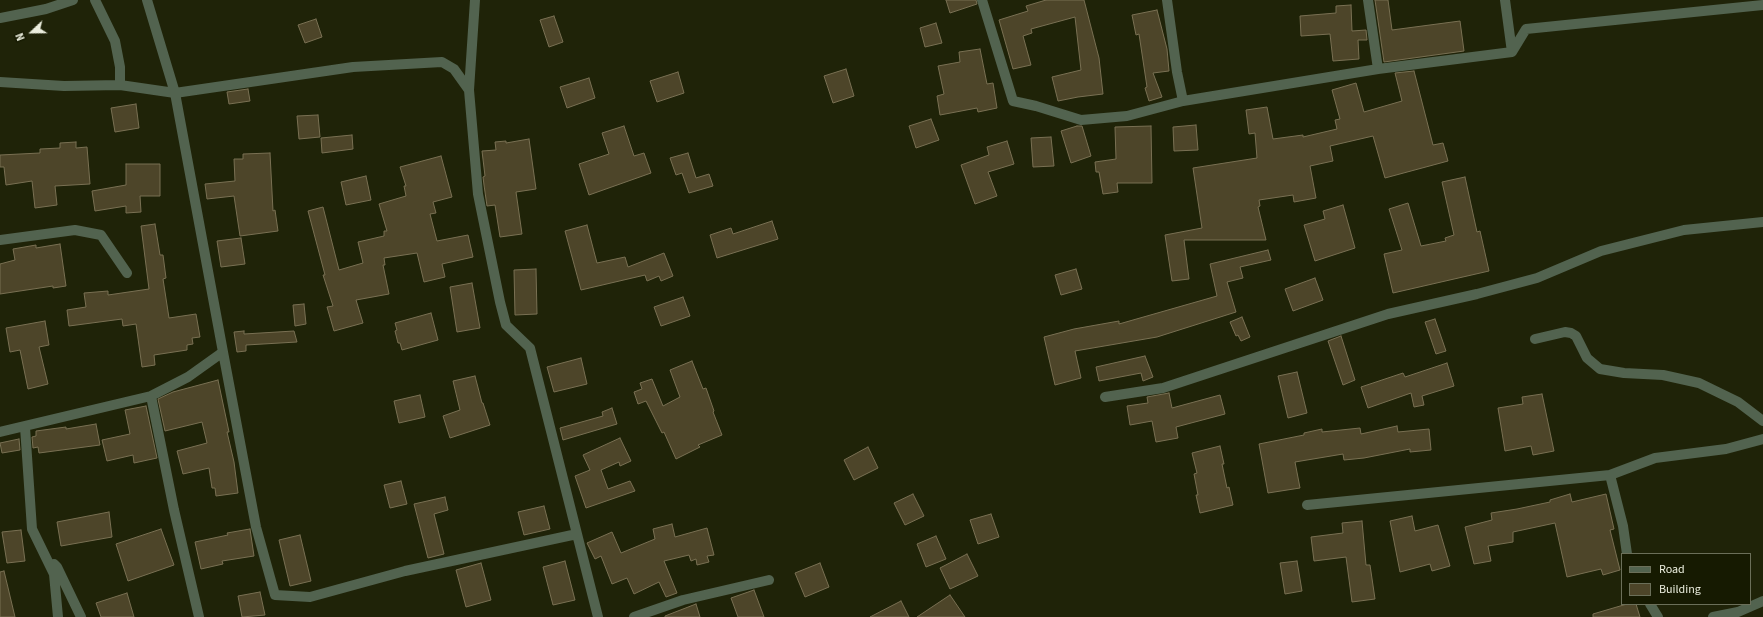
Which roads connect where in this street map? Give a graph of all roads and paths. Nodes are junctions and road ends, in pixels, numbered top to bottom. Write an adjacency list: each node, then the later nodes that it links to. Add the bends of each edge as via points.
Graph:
1 (73, 0): 10 (street, via 46,9)
2 (95, 0): 14 (street, via 115,41 120,67)
3 (147, 0): 16 (street)
4 (475, 0): 15 (street)
5 (982, 0): 17 (street, via 1013,102 1082,120 1127,116)
6 (1167, 0): 17 (street)
7 (1368, 0): 12 (street)
8 (1505, 0): 11 (street)
9 (1763, 4): 11 (street, via 1526,29)
10 (0, 18)
11 (1512, 52): 12 (street)
12 (1378, 69): 17 (street)
13 (0, 82): 14 (street, via 64,86)
14 (120, 85): 16 (street)
15 (469, 90): 16 (street, via 454,69 442,62 353,67); 31 (street, via 478,194 500,302 506,325 530,348)
16 (176, 93): 22 (street)
17 (1183, 101)
18 (1763, 222): 24 (street, via 1684,230 1601,250 1537,278 1388,314 1163,388)
19 (0, 240): 20 (street, via 75,230 101,235)
20 (127, 273)
21 (1535, 339): 25 (street, via 1571,332 1576,336 1587,358 1600,369 1663,375 1699,383 1738,402)
22 (223, 352): 23 (street, via 188,377); 31 (street, via 256,527 275,595 310,597 405,571)
23 (151, 396): 26 (street); 37 (street)
24 (1105, 397)
25 (1763, 421)
26 (25, 427): 27 (street); 33 (street, via 32,529)
27 (0, 432)
28 (1763, 439): 29 (street, via 1726,449 1655,458)
29 (1610, 475): 30 (street); 32 (street)
30 (1307, 505)
31 (577, 534): 40 (street)
32 (1627, 553)
33 (47, 560): 38 (street, via 54,574); 39 (street, via 57,567)
34 (769, 580): 41 (street, via 683,600)
35 (1763, 601): 43 (street, via 1738,612)
36 (1651, 605): 42 (street)
37 (196, 616)
38 (58, 617)
39 (81, 617)
40 (598, 617)
41 (634, 617)
42 (1658, 617)
43 (1713, 617)

